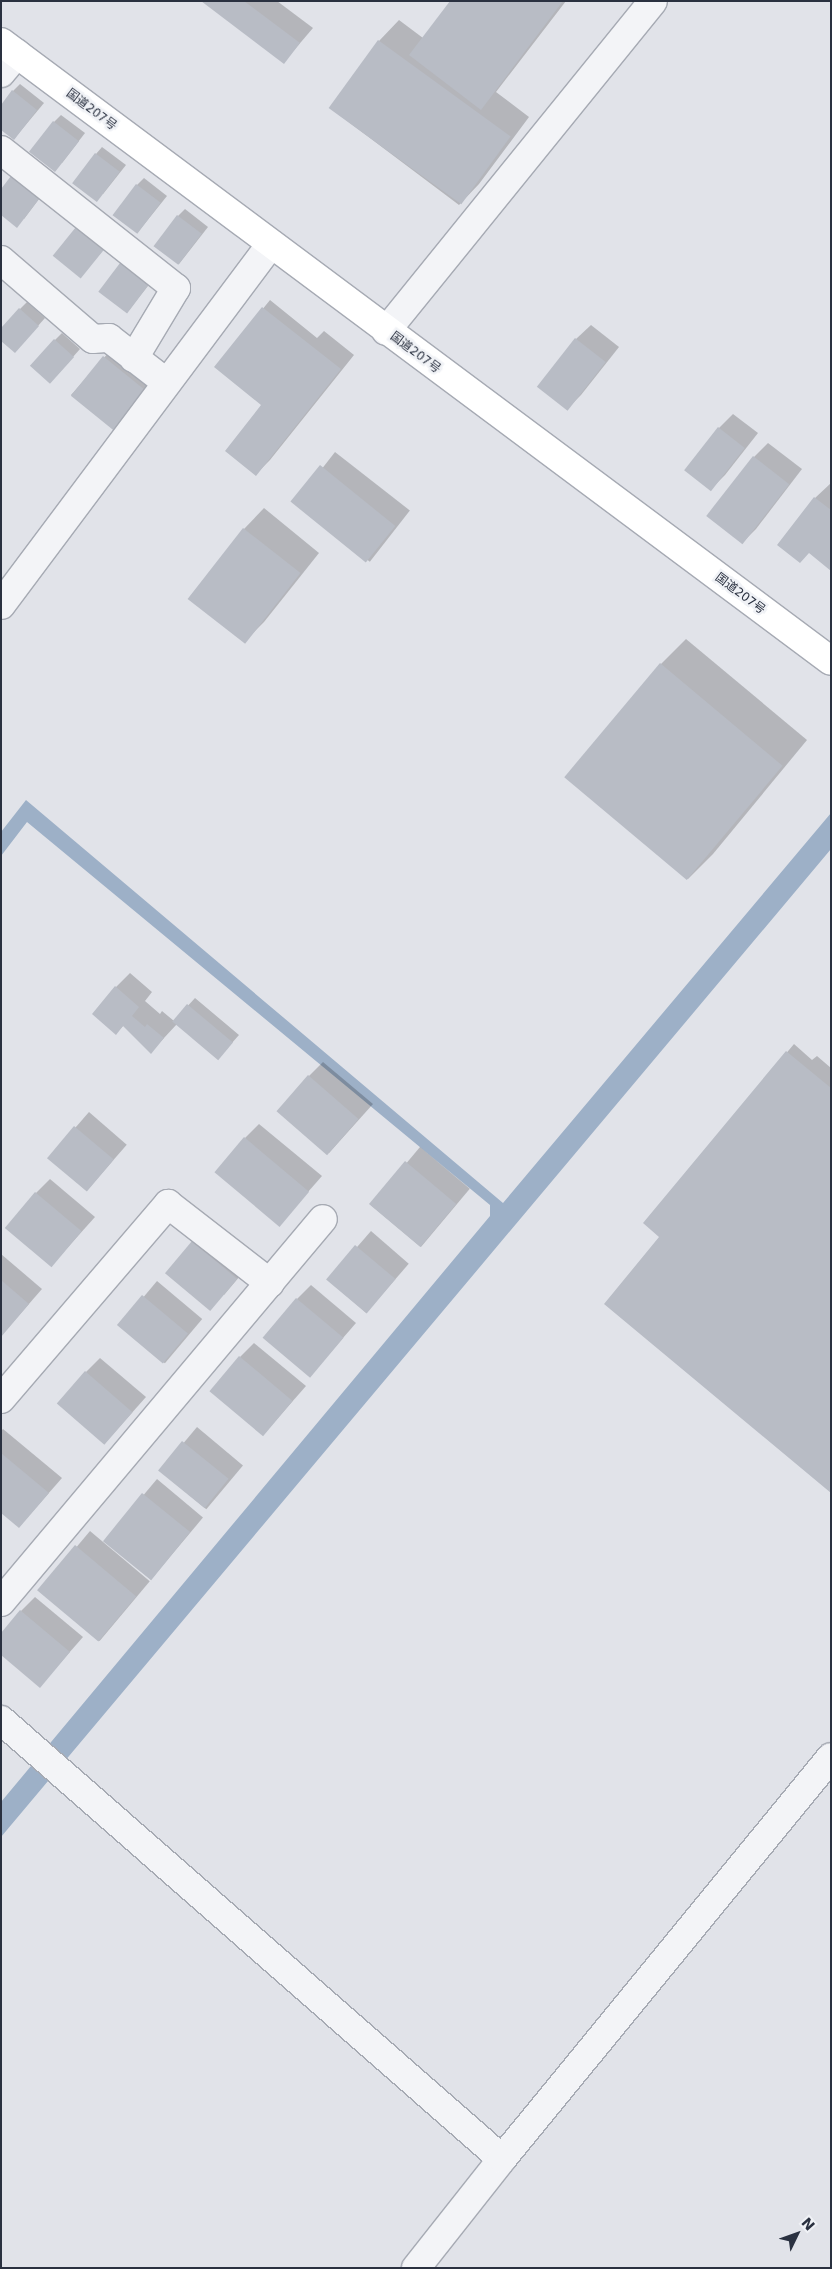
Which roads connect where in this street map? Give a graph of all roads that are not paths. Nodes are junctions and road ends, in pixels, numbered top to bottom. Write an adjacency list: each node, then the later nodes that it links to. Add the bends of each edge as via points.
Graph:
1 (653, 1): 6 (street)
2 (6, 56): 4 (highway, 国道207号)
3 (1, 150): 7 (street, via 176,288)
4 (271, 244): 6 (highway, 国道207号); 8 (street)
5 (1, 260): 7 (street, via 93,339 109,338)
6 (386, 332): 10 (highway, 国道207号)
7 (134, 358): 8 (street)
8 (166, 383): 9 (street)
9 (1, 605)
10 (831, 661)
11 (323, 1219): 12 (street)
12 (270, 1283): 13 (street, via 168,1204); 14 (street)
13 (1, 1399)
14 (1, 1602)
15 (1, 1720): 17 (street)
16 (831, 1757): 17 (street)
17 (502, 2159): 18 (street)
18 (416, 2268)

